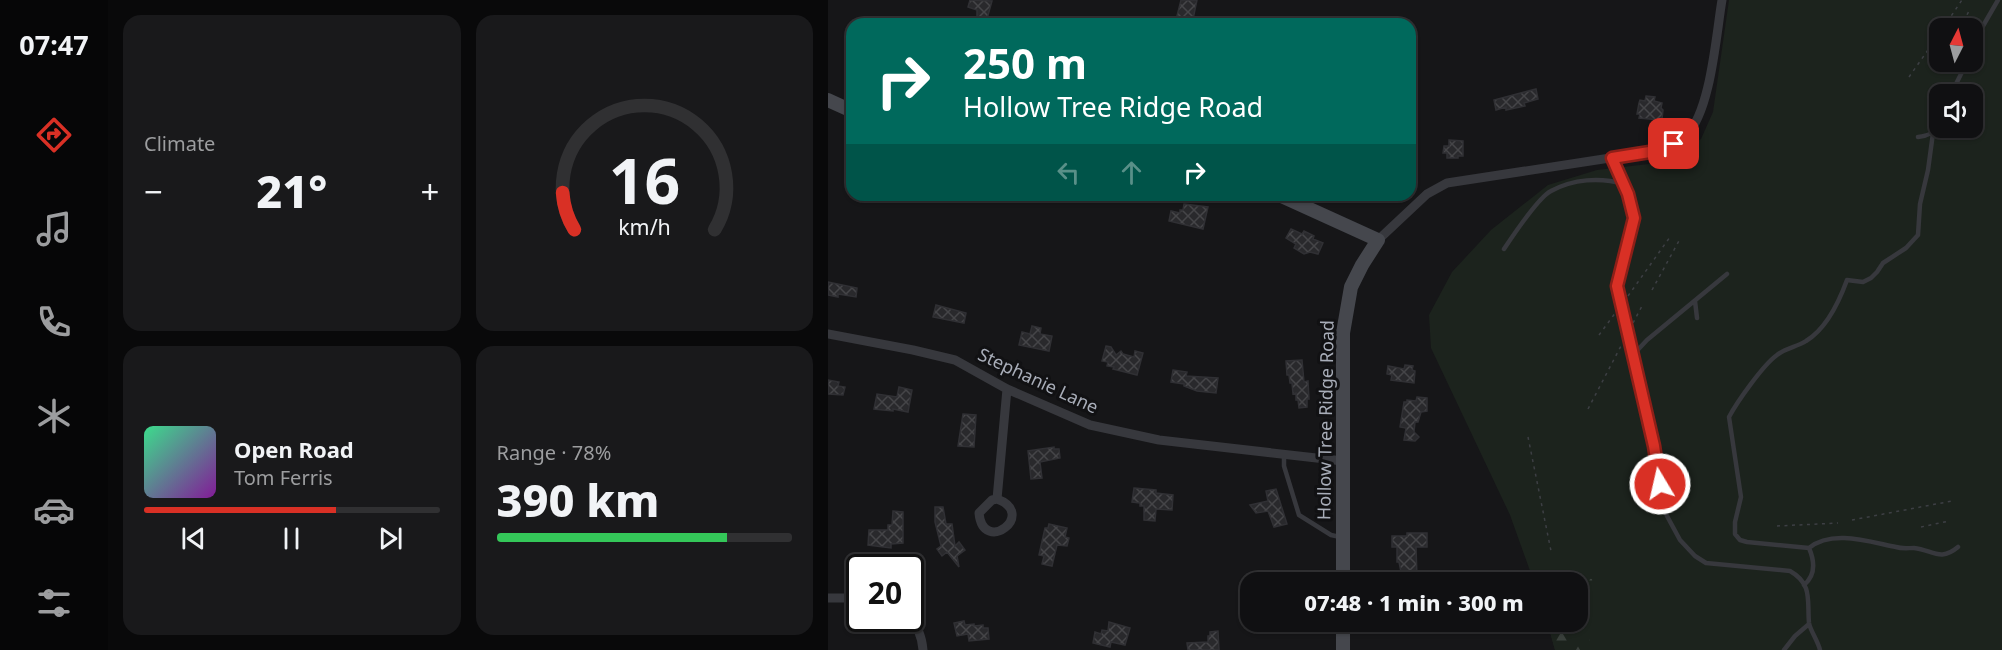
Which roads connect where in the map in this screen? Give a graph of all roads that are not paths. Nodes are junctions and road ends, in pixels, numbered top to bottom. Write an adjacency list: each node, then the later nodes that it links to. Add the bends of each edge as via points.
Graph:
1 (1722, 0): 9 (street, Hollow Tree Ridge Road, via 1705,99 1686,137 1662,150)
2 (1998, 0): 3 (lane)
3 (1983, 26)
4 (828, 100): 5 (street)
5 (846, 108)
6 (1929, 135): 7 (lane)
7 (1918, 137)
8 (1932, 138): 25 (lane, via 1918,235 1871,278 1863,282 1847,280 1833,311 1816,334 1777,354 1729,417 1741,497 1735,534 1747,542)
9 (1612, 158): 10 (lane); 12 (street, Hollow Tree Ridge Road, via 1447,183 1426,194)
10 (1624, 184): 13 (lane, via 1597,179 1549,191); 18 (lane, via 1634,218 1617,286)
11 (1293, 201): 12 (street)
12 (1378, 240): 21 (street, Hollow Tree Ridge Road, via 1351,288 1346,308)
13 (1504, 249)
14 (1727, 274): 15 (lane)
15 (1695, 302): 16 (lane); 18 (lane)
16 (1696, 318)
17 (828, 334): 19 (street, Stephanie Lane, via 955,360)
18 (1633, 355): 27 (lane, via 1661,497 1680,540 1706,563 1790,571)
19 (1007, 389): 20 (street, Stephanie Lane, via 1090,425 1159,440); 22 (street)
20 (1284, 454): 21 (street, Stephanie Lane); 23 (lane, via 1299,515 1330,535)
21 (1344, 461): 23 (street, Hollow Tree Ridge Road)
22 (997, 499)
23 (1343, 538): 26 (street, Hollow Tree Ridge Road)
24 (1958, 547): 25 (lane, via 1937,555 1869,541 1833,539)
25 (1809, 548): 27 (lane, via 1814,565 1812,576)
26 (1343, 572)
27 (1804, 585): 30 (lane)
28 (828, 598): 29 (street)
29 (846, 598)
30 (1809, 624): 35 (lane); 36 (lane)
31 (918, 632): 33 (street)
32 (1343, 632): 34 (street)
33 (923, 650)
34 (1342, 650)
35 (1784, 650)
36 (1821, 650)

